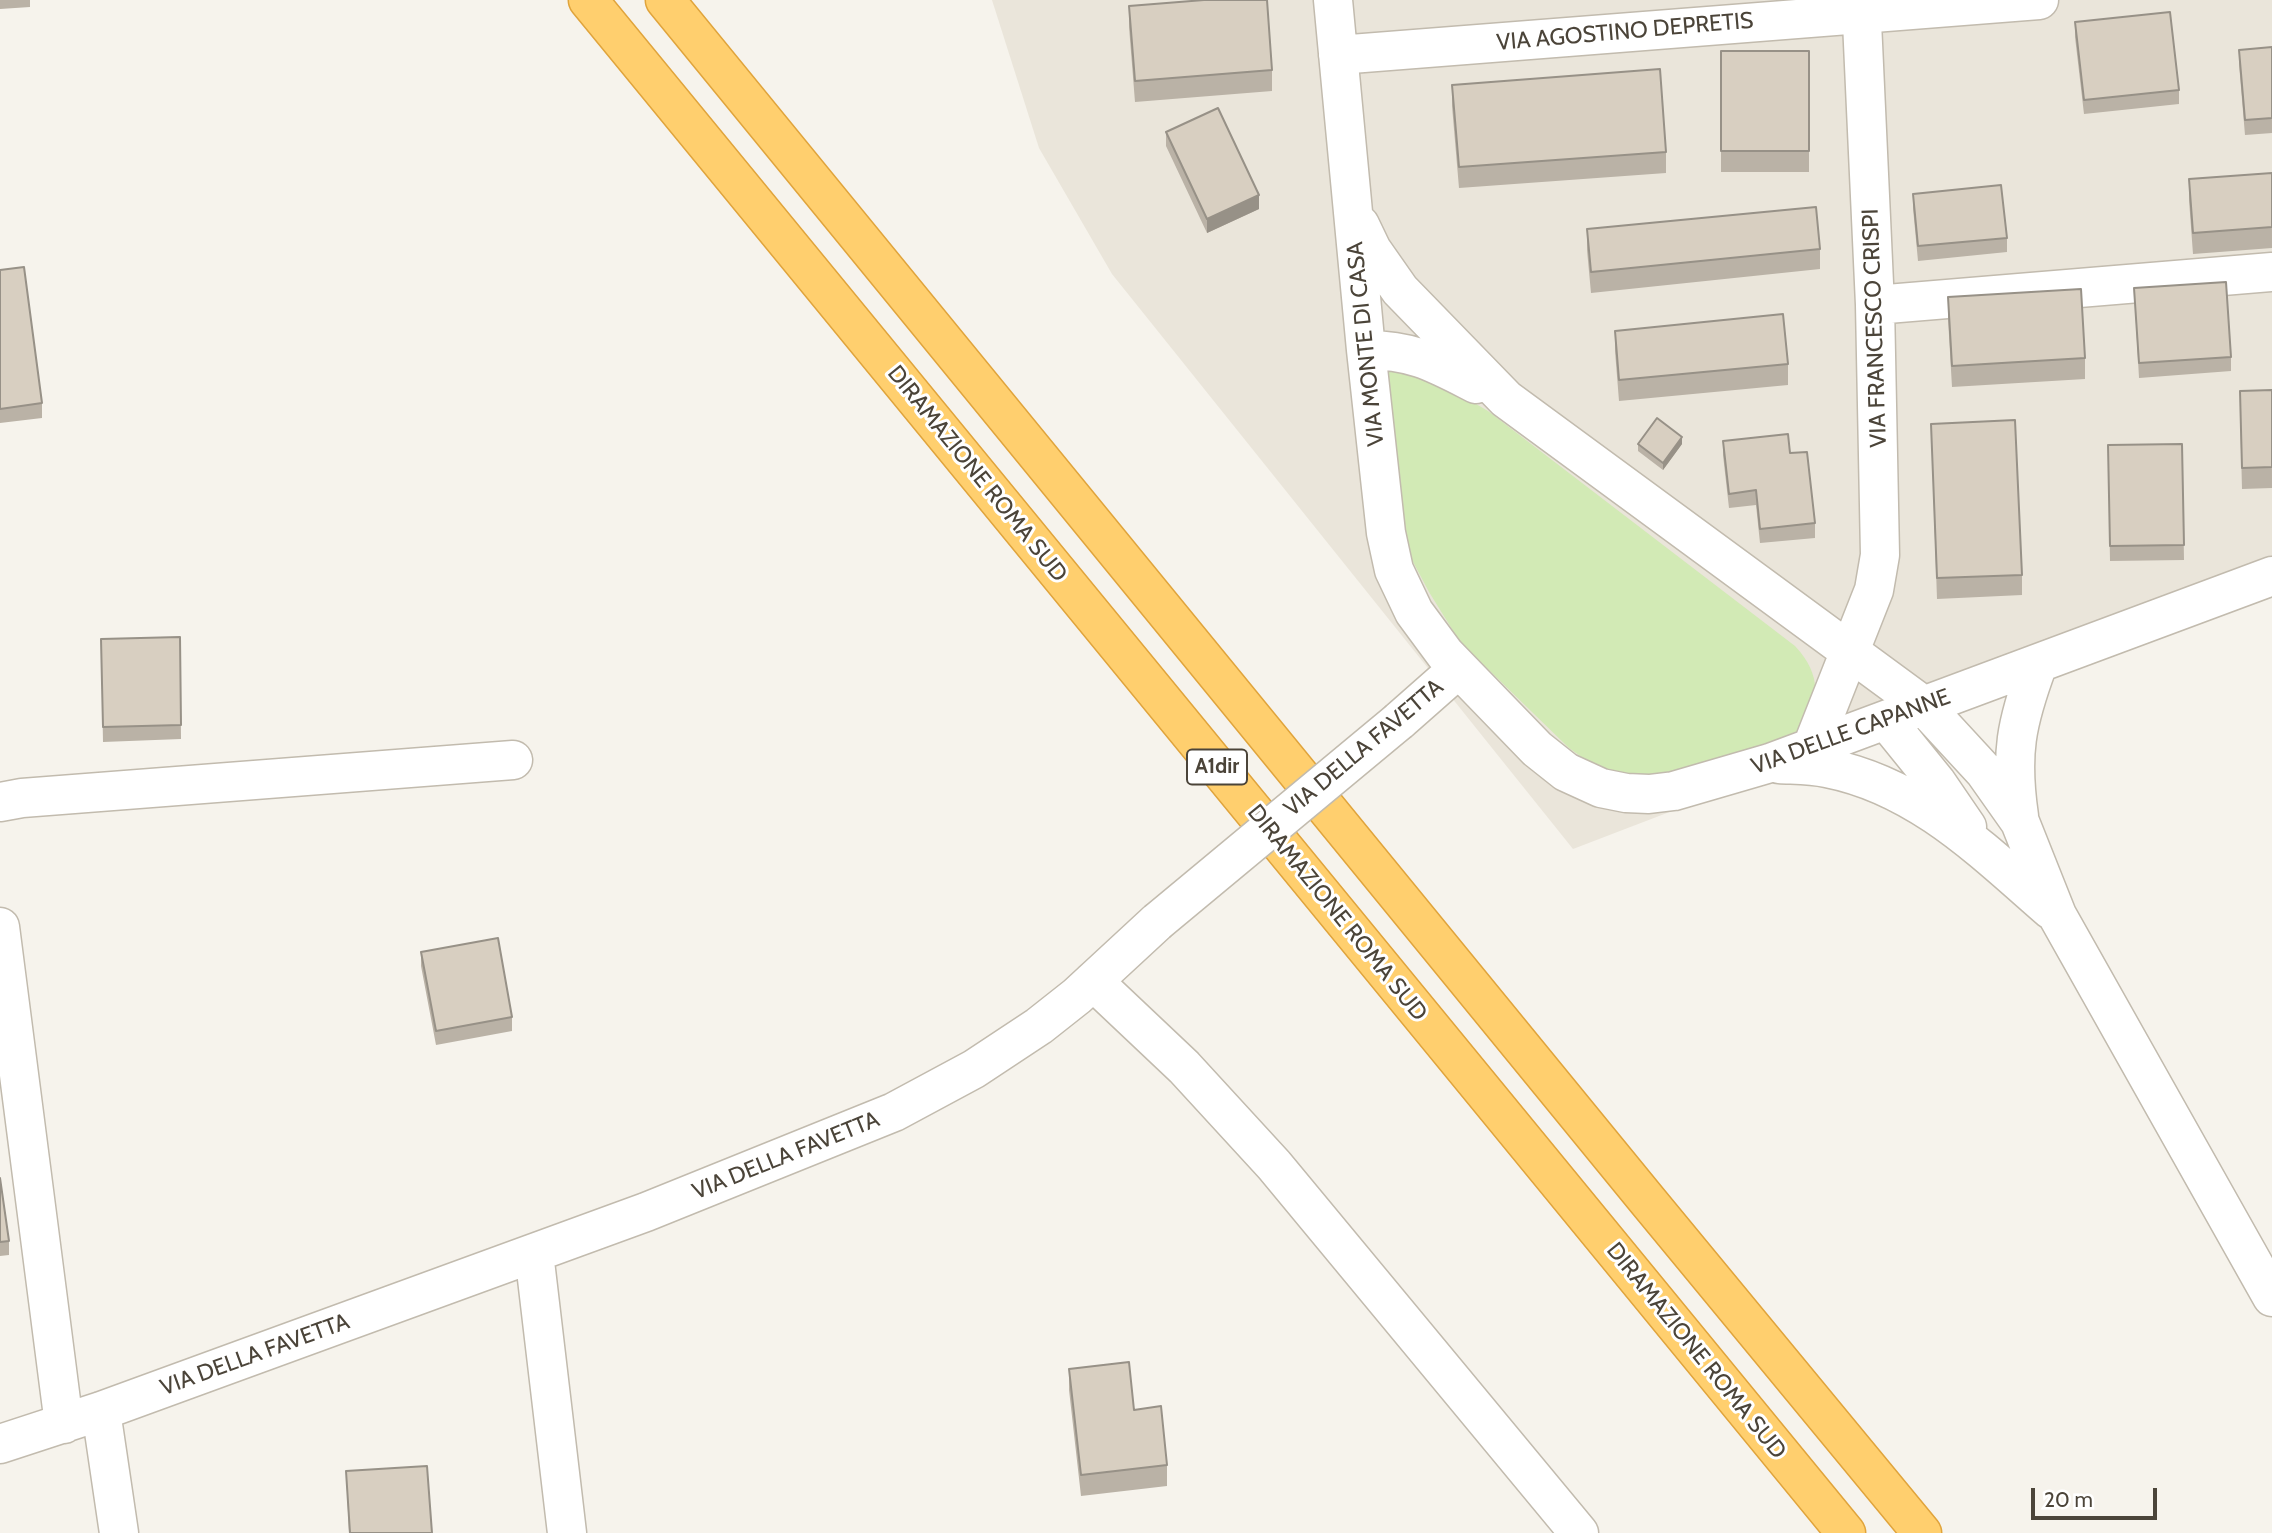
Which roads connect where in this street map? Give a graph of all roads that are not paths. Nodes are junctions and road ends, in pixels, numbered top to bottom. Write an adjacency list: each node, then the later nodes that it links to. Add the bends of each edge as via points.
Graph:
1 (588, 0): 35 (highway, DIRAMAZIONE ROMA SUD / A1dir)
2 (665, 0): 36 (highway, A1dir)
3 (1333, 0): 6 (street, VIA MONTE DI CASA)
4 (2039, 0): 5 (street, VIA AGOSTINO DEPRETIS)
5 (1862, 6): 6 (street, VIA AGOSTINO DEPRETIS); 9 (street, VIA FRANCESCO CRISPI)
6 (1338, 55): 7 (street, VIA MONTE DI CASA)
7 (1353, 199): 10 (street, VIA MONTE DI CASA); 11 (street, via 1366,238 1390,278)
8 (2272, 272): 9 (street)
9 (1875, 304): 13 (street, VIA FRANCESCO CRISPI, via 1880,555 1874,590)
10 (1366, 350): 11 (street, via 1427,359); 15 (street, VIA MONTE DI CASA, via 1394,570 1418,619)
11 (1506, 399): 13 (street)
12 (2272, 576): 14 (street, VIA DELLE CAPANNE)
13 (1850, 651): 16 (street); 18 (street, VIA FRANCESCO CRISPI)
14 (2038, 664): 16 (street, VIA DELLE CAPANNE); 22 (street, via 2015,745)
15 (1458, 669): 20 (street, VIA DELLE CAPANNE, via 1555,765 1601,788 1662,793); 26 (street, VIA DELLA FAVETTA, bridge)
16 (1924, 706): 17 (street, VIA DELLE CAPANNE); 22 (street, via 1984,771)
17 (1886, 720): 18 (street, VIA DELLE CAPANNE); 23 (street, via 1942,790)
18 (1812, 747): 20 (street, VIA DELLE CAPANNE)
19 (513, 760): 21 (street)
20 (1770, 763): 23 (street, via 1828,768 1884,785 1932,811)
21 (0, 802)
22 (2020, 822): 24 (street)
23 (1976, 845): 24 (street)
24 (2057, 915): 28 (street)
25 (0, 928): 30 (street)
26 (1093, 981): 27 (street, VIA DELLA FAVETTA, via 1017,1042 922,1099 821,1143); 32 (street, via 1184,1067 1274,1165)
27 (534, 1253): 29 (street, VIA DELLA FAVETTA); 34 (street)
28 (2272, 1297)
29 (101, 1411): 30 (street, VIA DELLA FAVETTA); 33 (street)
30 (64, 1424): 31 (street, VIA DELLA FAVETTA)
31 (0, 1444)
32 (1576, 1531)
33 (119, 1533)
34 (567, 1533)
35 (1846, 1533)
36 (1922, 1533)

